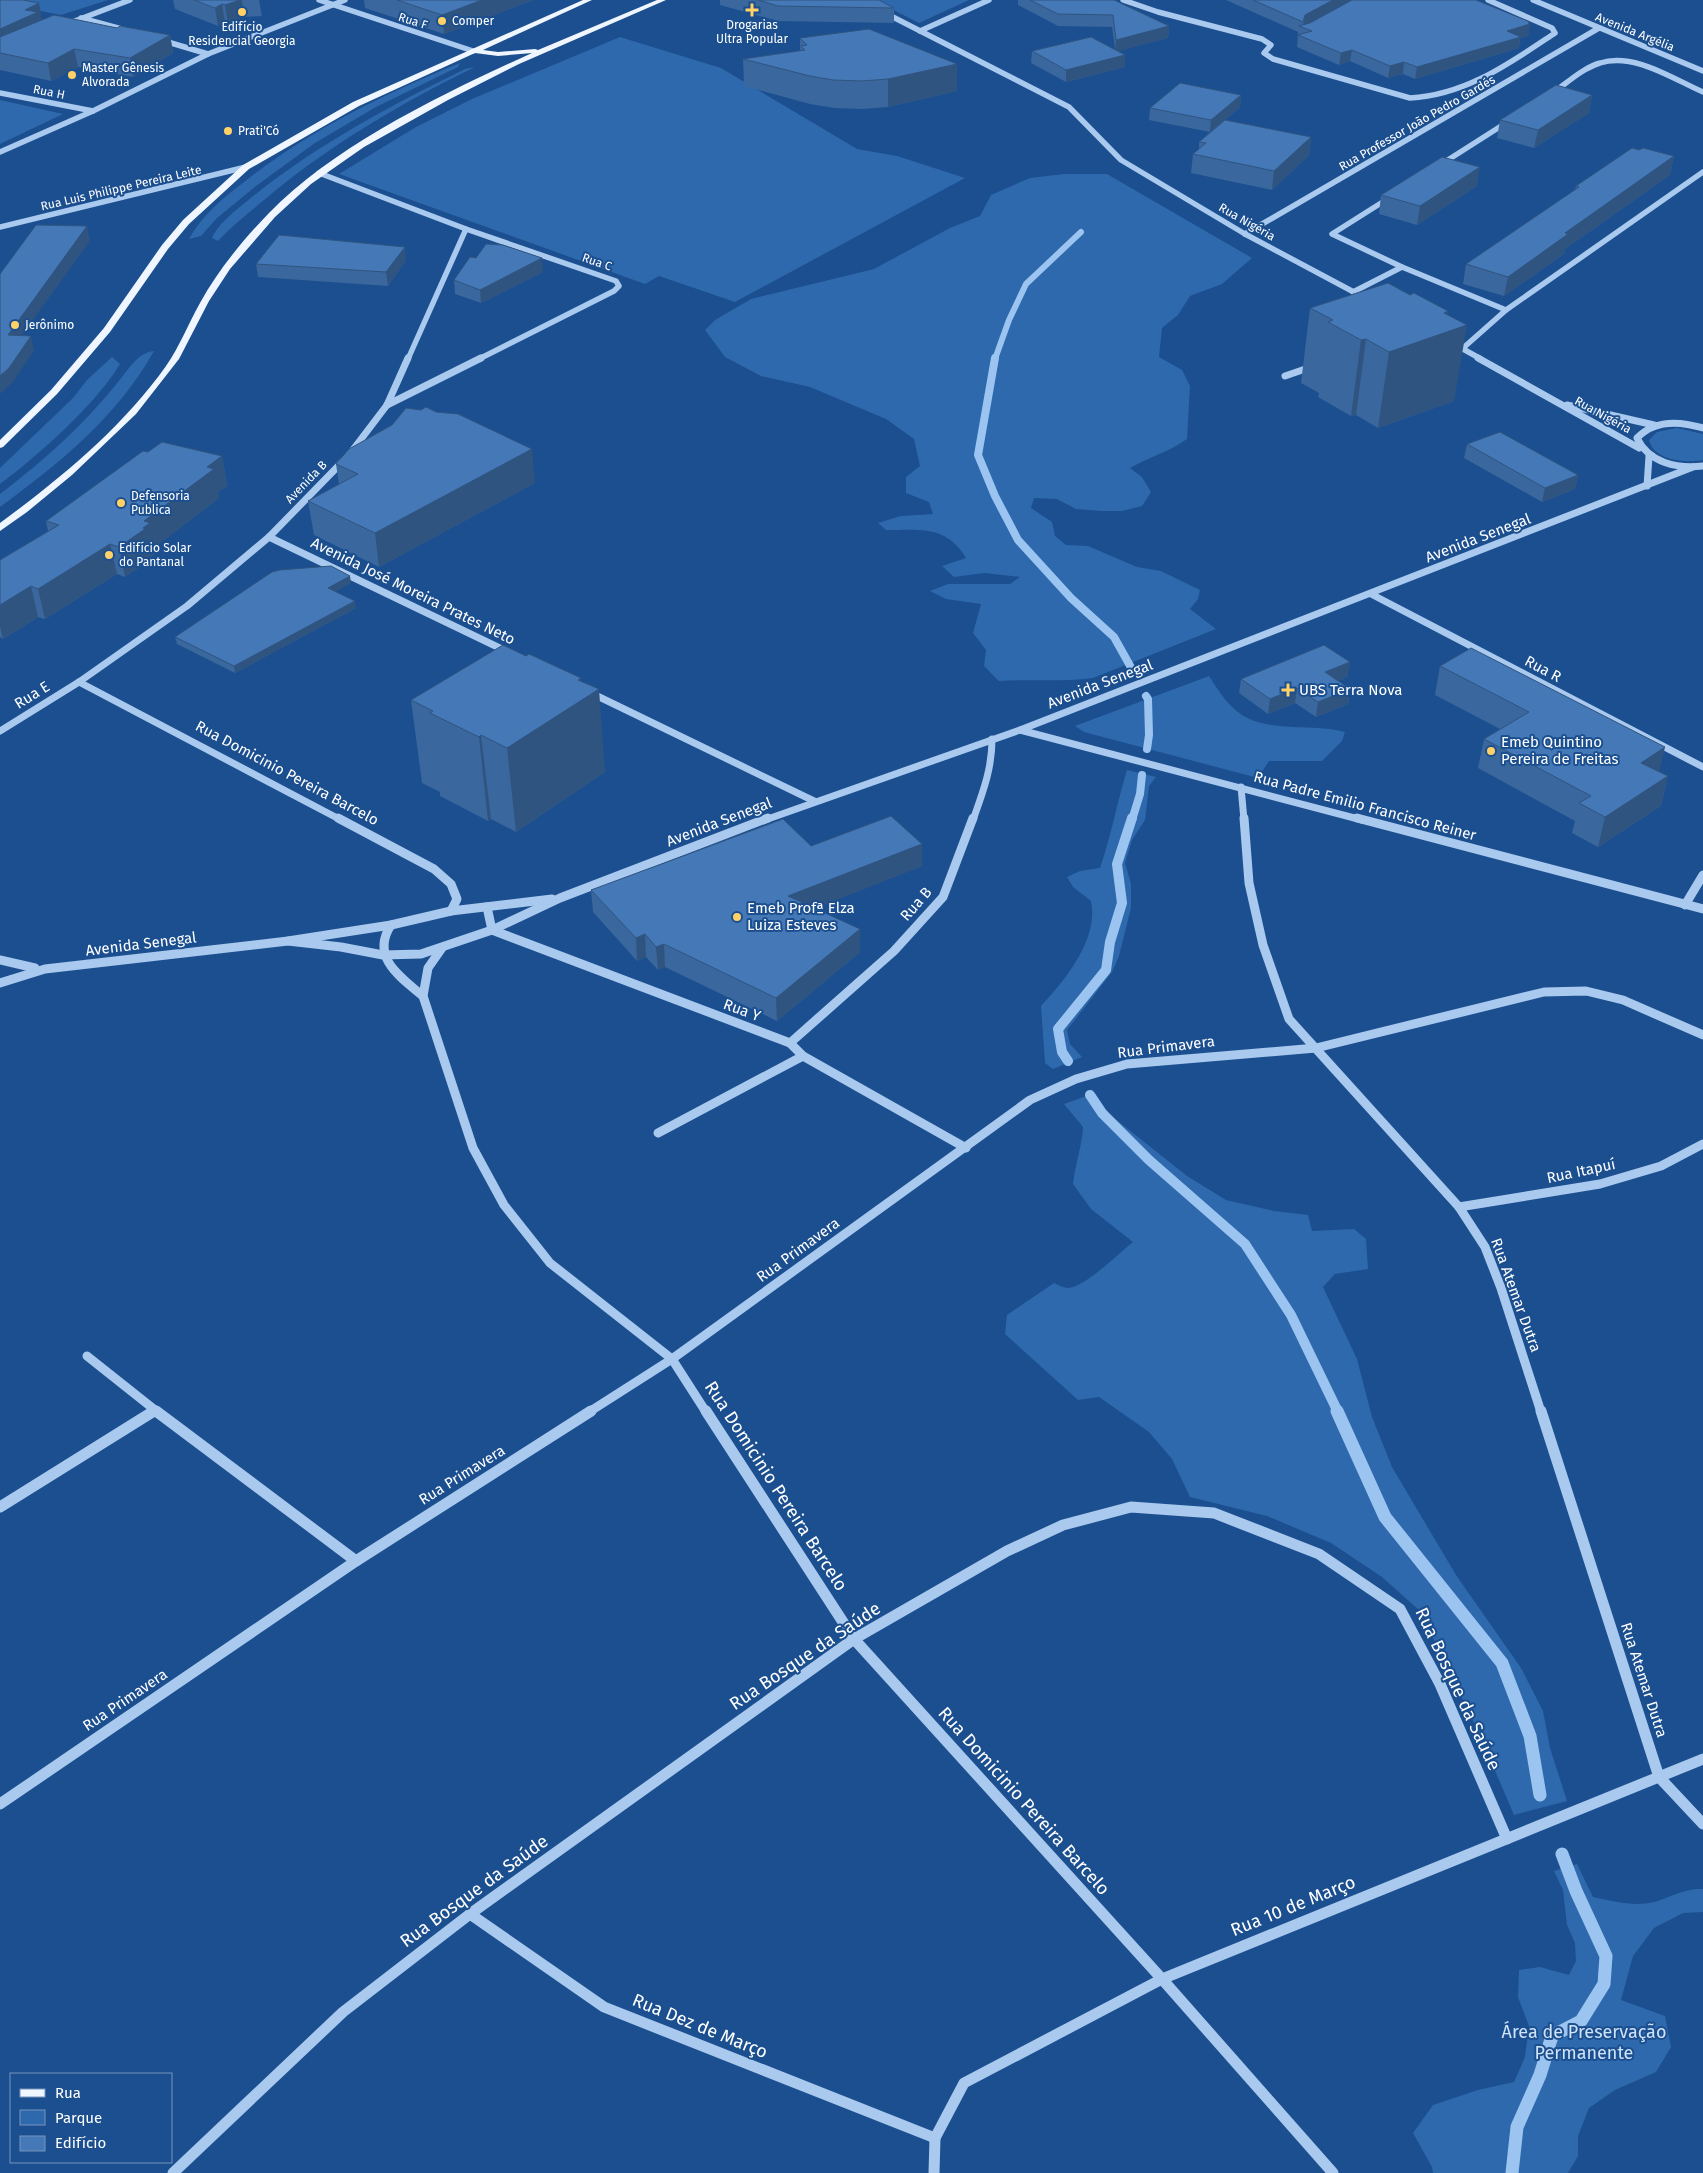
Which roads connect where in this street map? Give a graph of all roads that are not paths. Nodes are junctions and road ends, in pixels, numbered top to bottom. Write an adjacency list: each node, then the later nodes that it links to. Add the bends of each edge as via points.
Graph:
1 (130, 0): 12 (street)
2 (319, 0): 10 (street, Rua F)
3 (345, 0): 10 (street)
4 (589, 0): 19 (main road)
5 (663, 0): 18 (main road)
6 (989, 0): 15 (street)
7 (1122, 0): 8 (street, via 1262,39 1272,45 1264,52 1273,59 1410,98 1432,98 1477,80 1555,33 1552,28)
8 (1488, 0)
9 (1533, 0): 14 (street, Avenida Argélia)
10 (333, 5): 19 (street, Rua F); 20 (street)
11 (876, 9): 15 (street, Rua Nigéria)
12 (82, 18): 13 (street); 16 (street)
13 (63, 25)
14 (1599, 28): 21 (street, Avenida Argélia); 35 (street, Rua Professor João Pedro Gardés)
15 (920, 31): 35 (street, Rua Nigéria, via 1069,107 1078,113 1112,154)
16 (136, 33)
17 (154, 38): 20 (street)
18 (546, 50): 19 (main road, via 502,54); 31 (main road, via 410,116)
19 (473, 51): 28 (main road, via 356,104)
20 (208, 54): 25 (street)
21 (1703, 71)
22 (1703, 92): 24 (street, via 1642,66 1609,60)
23 (0, 94): 25 (street, Rua H)
24 (1548, 96)
25 (93, 111): 27 (street)
26 (1515, 117): 29 (street)
27 (0, 152)
28 (246, 167): 33 (street, Rua Luis Philippe Pereira Leite); 48 (main road, via 186,222 107,330 54,392)
29 (1432, 170)
30 (1703, 172): 39 (street)
31 (319, 173): 34 (street, Rua C); 54 (main road, via 272,215 226,271 206,300 172,364 153,390 97,448)
32 (1398, 191): 36 (street, via 1332,234)
33 (0, 227)
34 (466, 229): 45 (street, Avenida B); 45 (street, Rua C, via 616,281 619,286)
35 (1246, 234): 37 (street, Rua Nigéria)
36 (1402, 267): 37 (street); 39 (street)
37 (1352, 292): 38 (street, Rua Nigéria)
38 (1372, 302)
39 (1506, 310): 41 (street)
40 (1447, 341): 41 (street, Rua Nigéria)
41 (1462, 349): 44 (street, Rua Nigéria)
42 (1322, 363): 43 (street)
43 (1285, 376)
44 (1558, 403): 46 (street); 49 (street, Rua Nigéria)
45 (387, 405): 55 (street, Avenida B, via 349,455)
46 (1655, 425): 47 (street, Rua Nigéria); 49 (street, Rua Nigéria, via 1642,430 1637,438)
47 (1703, 426)
48 (0, 445)
49 (1640, 448): 50 (street, Rua Nigéria)
50 (1650, 456): 51 (street, Rua Nigéria); 53 (street)
51 (1693, 466): 52 (street, Rua Nigéria); 53 (street, Avenida Senegal)
52 (1703, 466)
53 (1647, 486): 56 (street, Avenida Senegal)
54 (0, 528)
55 (269, 537): 57 (street, Avenida José Moreira Prates Neto); 58 (street, Avenida B, via 187,606)
56 (1371, 594): 60 (street, Avenida Senegal); 63 (street, Rua R)
57 (516, 657)
58 (79, 682): 61 (street, Rua E); 71 (street, Rua Domicinio Pereira Barcelo, via 435,870 452,885 456,895)
59 (578, 687): 65 (street)
60 (1020, 730): 62 (street, Avenida Senegal); 64 (street, Rua Padre Emilio Francisco Reiner)
61 (0, 731)
62 (992, 740): 65 (street, Avenida Senegal); 82 (street, Rua B, via 988,779 943,897 894,951)
63 (1703, 768)
64 (1241, 787): 68 (street, Rua Padre Emilio Francisco Reiner); 83 (street, Rua Atemar Dutra, via 1249,883 1263,945 1289,1019)
65 (814, 801): 67 (street, Avenida Senegal)
66 (1703, 875): 68 (street)
67 (560, 898): 69 (street, Avenida Senegal); 73 (street, Avenida Senegal)
68 (1685, 905): 70 (street, Rua Padre Emilio Francisco Reiner)
69 (487, 908): 71 (street, Avenida Senegal); 73 (street)
70 (1703, 909)
71 (451, 911): 72 (street, Avenida Senegal)
72 (390, 925): 74 (street, Avenida Senegal); 76 (street, via 382,938)
73 (492, 930): 75 (street, Avenida Senegal); 82 (street, Rua Y)
74 (288, 941): 76 (street, Avenida Senegal); 78 (street, Avenida Senegal)
75 (442, 948): 76 (street, Avenida Senegal, via 421,954); 80 (street, Rua Domicinio Pereira Barcelo, via 428,968)
76 (383, 955): 80 (street, Rua Domicinio Pereira Barcelo)
77 (0, 960): 78 (street)
78 (46, 969): 79 (street, Avenida Senegal)
79 (0, 982)
80 (423, 996): 90 (street, Rua Domicinio Pereira Barcelo, via 473,1148 504,1206 550,1263)
81 (1703, 1035): 83 (street, Rua Primavera, via 1623,1000 1586,991 1544,992)
82 (790, 1043): 84 (street, Rua Y)
83 (1316, 1048): 87 (street, Rua Primavera, via 1128,1064 1076,1078 1030,1100); 88 (street, Rua Atemar Dutra)
84 (803, 1056): 85 (street); 87 (street, Rua Y)
85 (658, 1133)
86 (1703, 1144): 88 (street, Rua Itapuí, via 1661,1166 1600,1184)
87 (966, 1148): 90 (street, Rua Primavera)
88 (1459, 1208): 96 (street, Rua Atemar Dutra, via 1485,1247 1501,1288)
89 (87, 1356): 91 (street)
90 (672, 1359): 93 (street, Rua Primavera); 94 (street, Rua Domicinio Pereira Barcelo)
91 (155, 1410): 92 (street); 93 (street)
92 (0, 1507)
93 (356, 1561): 97 (street, Rua Primavera)
94 (854, 1639): 99 (street, Rua Bosque da Saúde, via 1007,1552 1063,1525 1131,1507 1214,1513 1319,1554 1400,1608 1440,1684); 100 (street, Rua Bosque da Saúde); 101 (street, Rua Domicinio Pereira Barcelo)
95 (1703, 1760): 96 (street, Rua 10 de Março)
96 (1660, 1777): 98 (street, Rua Atemar Dutra); 99 (street, Rua 10 de Março)
97 (0, 1804)
98 (1703, 1824)
99 (1507, 1839): 101 (street, Rua 10 de Março)
100 (470, 1914): 102 (street, Rua Dez de Março, via 604,2006); 103 (street, Rua Bosque da Saúde, via 343,2012)
101 (1162, 1978): 102 (street, Rua 10 de Março, via 964,2083); 105 (street, Rua Domicinio Pereira Barcelo)
102 (935, 2138): 104 (street)
103 (173, 2173)
104 (934, 2173)
105 (1333, 2173)

